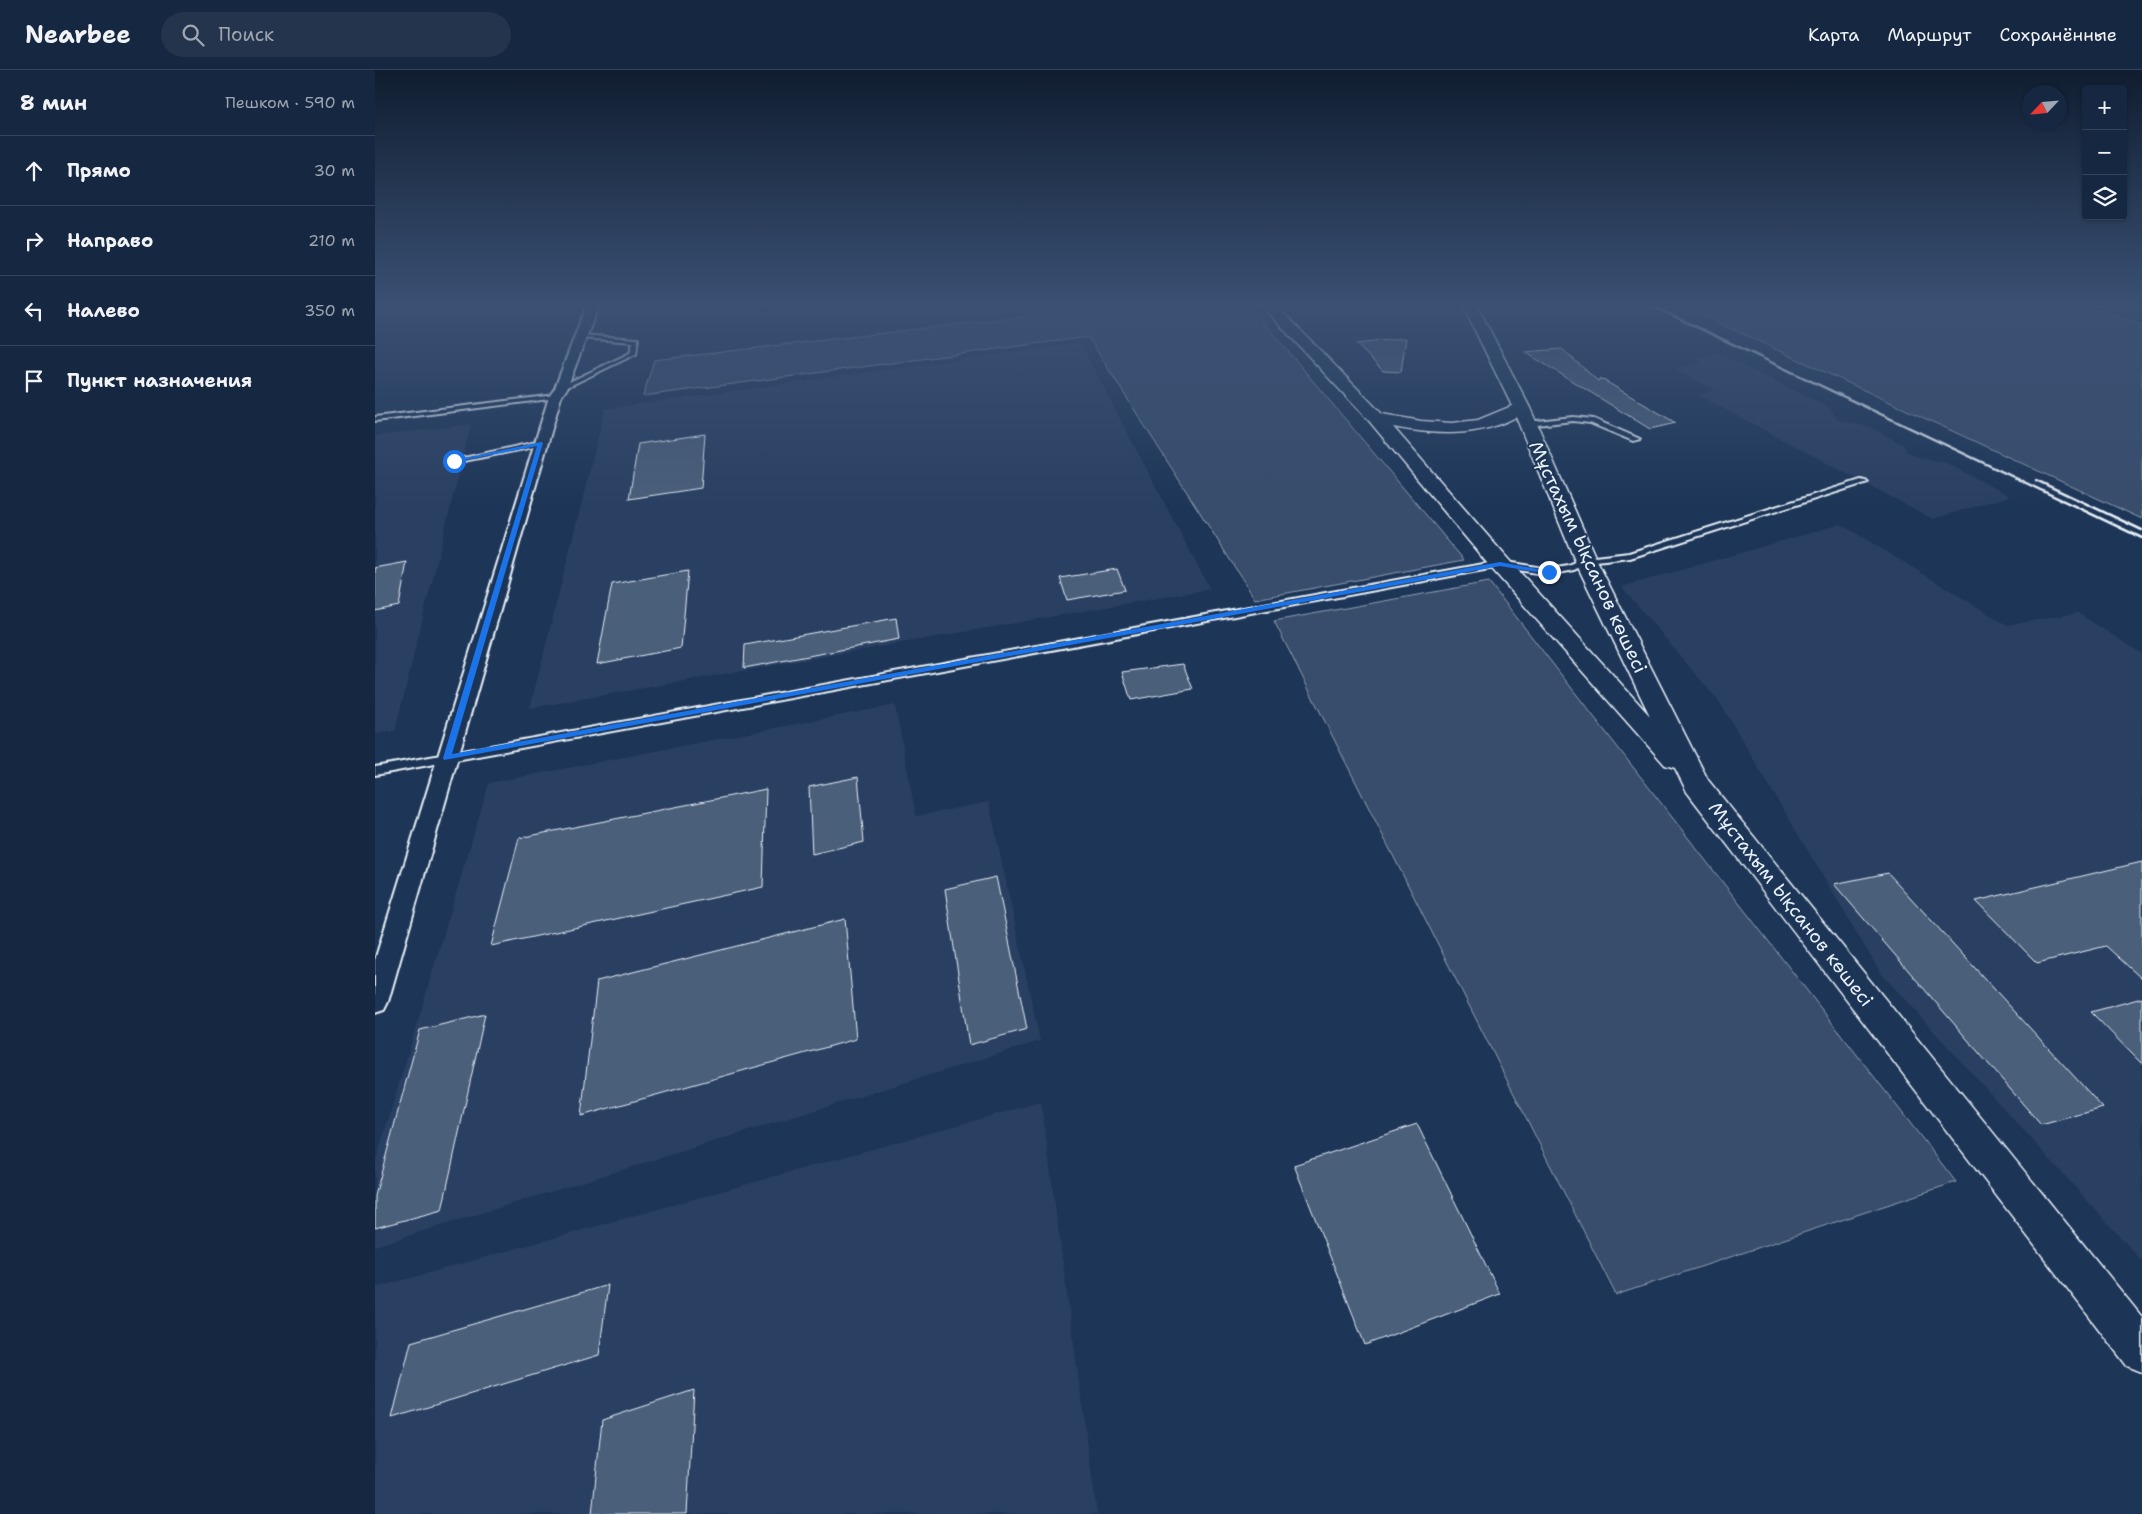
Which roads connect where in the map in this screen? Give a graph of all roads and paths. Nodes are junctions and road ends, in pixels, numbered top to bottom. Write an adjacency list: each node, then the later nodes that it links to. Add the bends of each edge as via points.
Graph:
1 (566, 371): 5 (street)
2 (599, 371): 5 (lane)
3 (1331, 371): 7 (main road)
4 (1502, 371): 6 (main road, Мұстахым Ықсанов көшесі)
5 (558, 392): 8 (lane); 10 (street)
6 (1524, 416): 7 (main road, via 1465,427 1430,428); 9 (lane, via 1591,421); 13 (main road, Мұстахым Ықсанов көшесі)
7 (1376, 418): 14 (main road)
8 (375, 419)
9 (1636, 439)
10 (541, 443): 11 (lane); 15 (street)
11 (454, 461)
12 (1864, 482): 13 (lane, via 1630,555)
13 (1586, 561): 14 (lane, via 1549,572); 17 (main road, Мұстахым Ықсанов көшесі)
14 (1500, 564): 15 (lane); 17 (main road)
15 (447, 758): 16 (lane); 18 (street)
16 (375, 772)
17 (1697, 785): 19 (main road, Мұстахым Ықсанов көшесі)
18 (375, 1002)
19 (2142, 1351)

